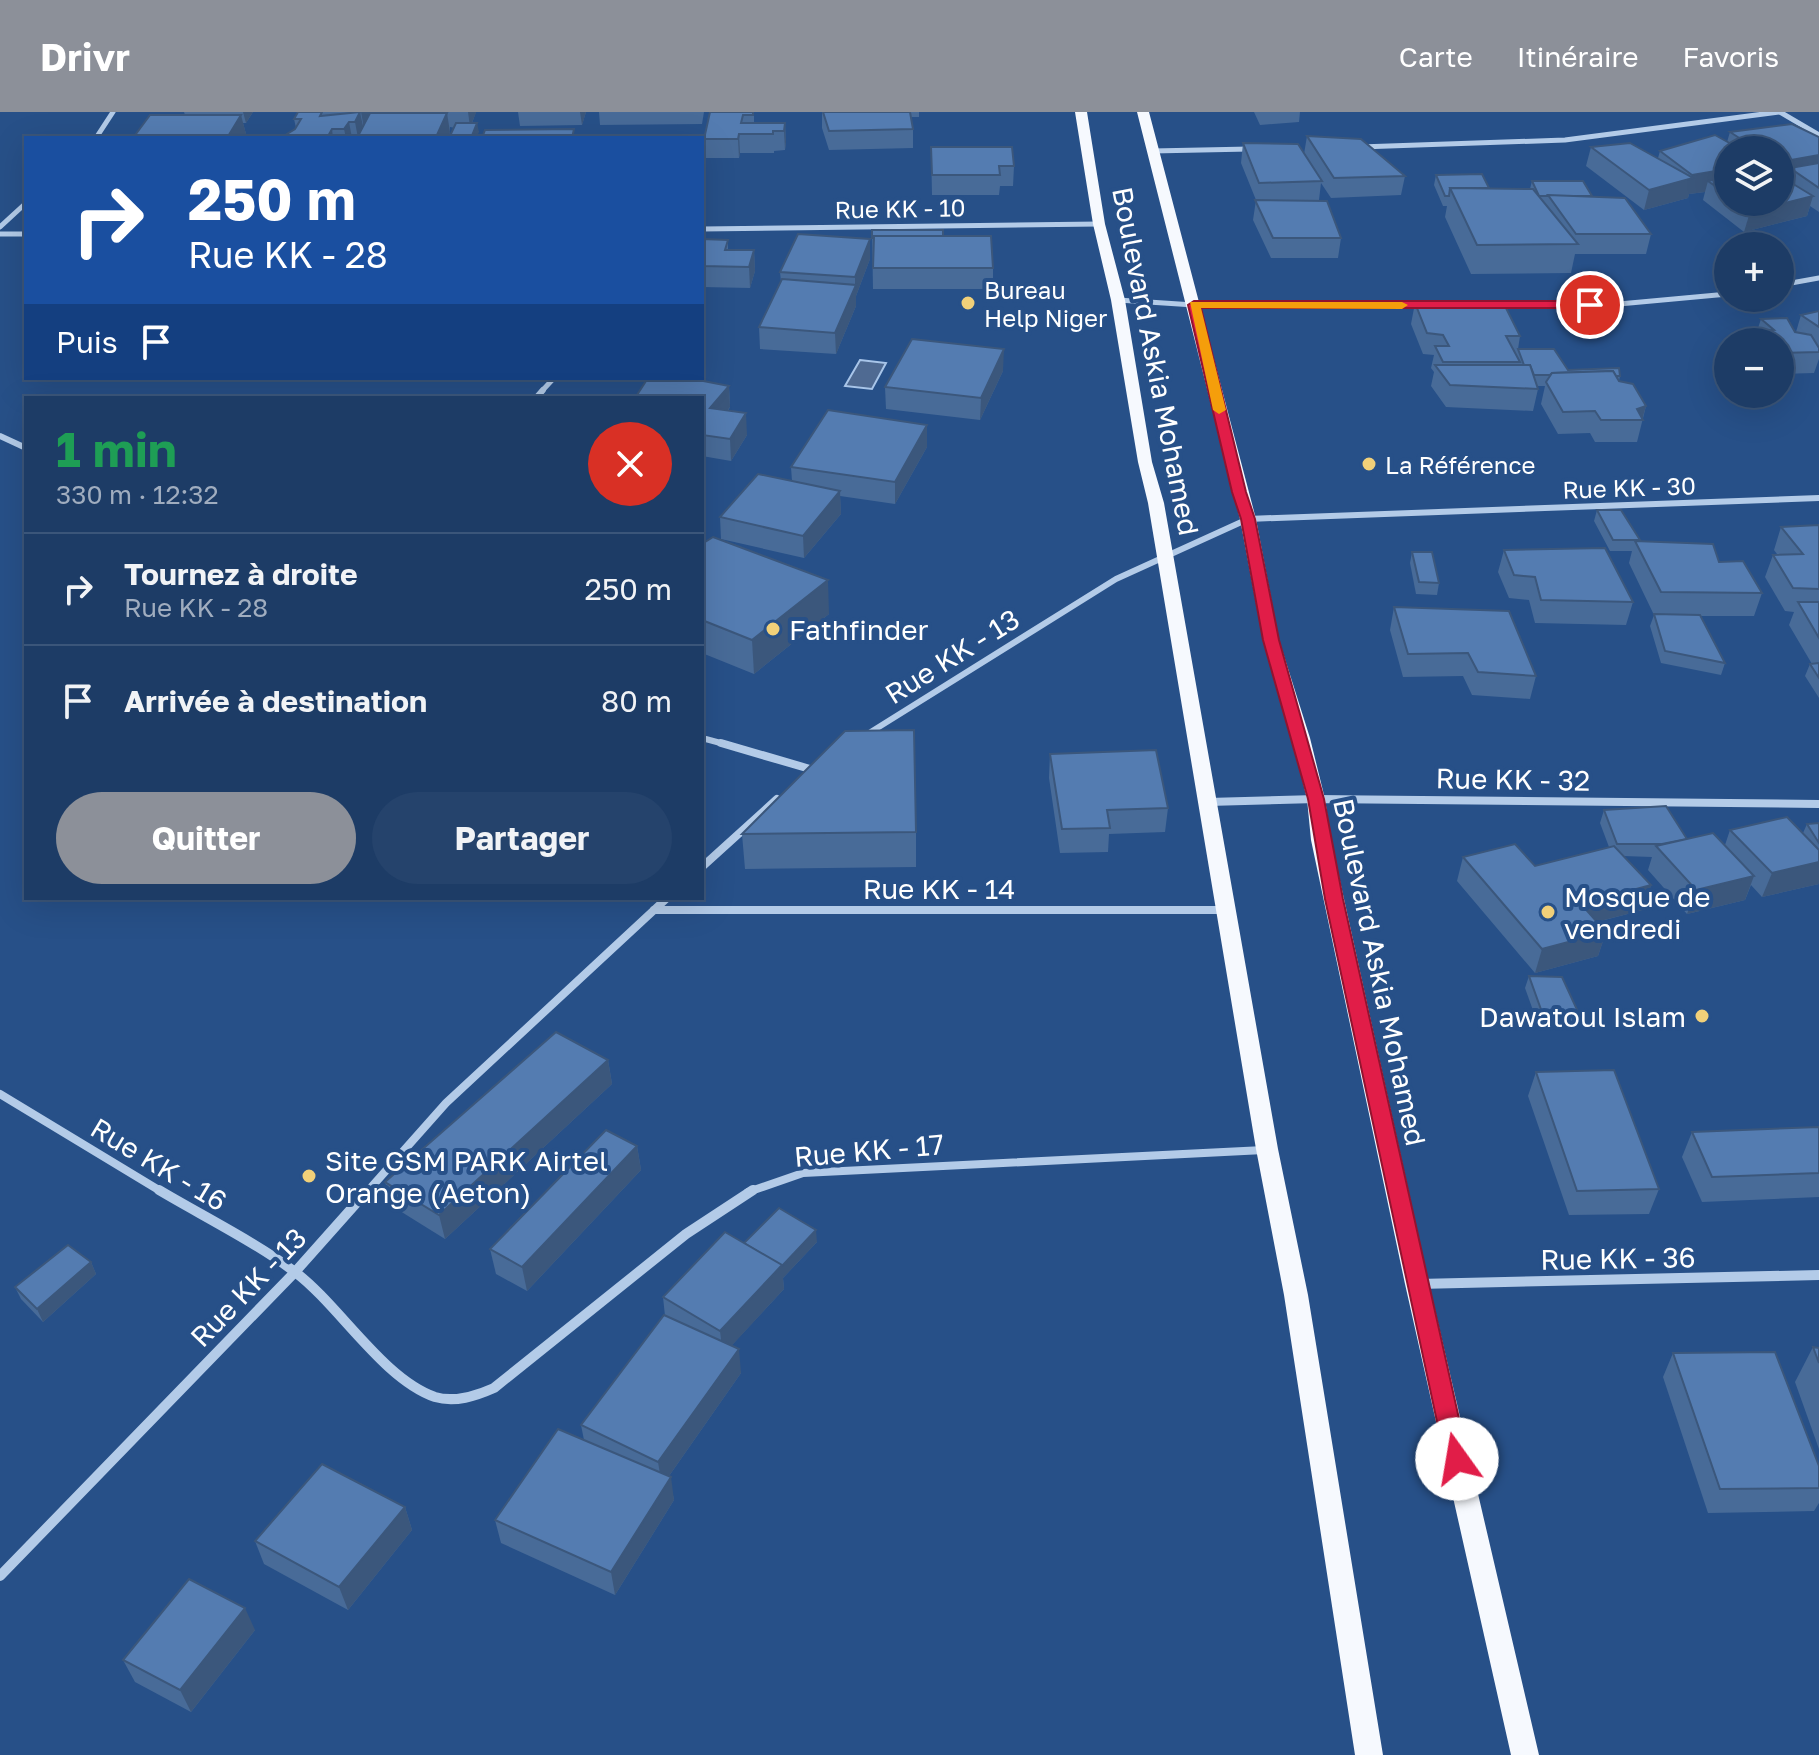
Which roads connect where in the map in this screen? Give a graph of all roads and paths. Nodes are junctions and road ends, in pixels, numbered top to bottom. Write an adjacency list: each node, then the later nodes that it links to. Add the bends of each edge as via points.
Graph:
1 (113, 112): 6 (street)
2 (1081, 112): 11 (main road, Boulevard Askia Mohamed)
3 (1143, 112): 9 (main road, Boulevard Askia Mohamed)
4 (1779, 112): 5 (street); 7 (street, via 1565,140)
5 (1819, 135)
6 (97, 136)
7 (1353, 147)
8 (1260, 149): 9 (street)
9 (1151, 151): 20 (main road, Boulevard Askia Mohamed)
10 (24, 205): 12 (street)
11 (1099, 224): 13 (street, Rue KK - 10); 19 (main road, Boulevard Askia Mohamed)
12 (0, 227)
13 (704, 229)
14 (0, 234): 15 (street)
15 (24, 234)
16 (1819, 278): 17 (street)
17 (1794, 282)
18 (1714, 295): 22 (street, via 1619,304)
19 (1118, 300): 20 (street); 29 (main road, Boulevard Askia Mohamed)
20 (1194, 305): 21 (street); 28 (main road, Boulevard Askia Mohamed)
21 (1433, 305)
22 (1481, 305)
23 (552, 380): 24 (street)
24 (538, 396)
25 (0, 436): 26 (street)
26 (24, 447)
27 (1819, 498): 28 (street, Rue KK - 30)
28 (1248, 519): 29 (street, Rue KK - 13); 36 (main road, Boulevard Askia Mohamed, via 1271,640)
29 (1165, 555): 30 (street, Rue KK - 13, via 1116,579); 37 (main road, Boulevard Askia Mohamed)
30 (863, 737)
31 (704, 739): 33 (street)
32 (824, 761): 33 (street)
33 (810, 769): 34 (street)
34 (800, 779)
35 (789, 789): 39 (street)
36 (1316, 799): 37 (street, Rue KK - 32); 38 (street, Rue KK - 32); 47 (main road, Boulevard Askia Mohamed)
37 (1207, 802): 42 (main road, Boulevard Askia Mohamed)
38 (1819, 804)
39 (704, 865)
40 (665, 900): 41 (street, Rue KK - 13)
41 (654, 910): 42 (street, Rue KK - 14); 45 (street, Rue KK - 13, via 446,1103)
42 (1224, 910): 44 (main road, Boulevard Askia Mohamed)
43 (0, 1094): 45 (street, Rue KK - 16)
44 (1267, 1149): 48 (street, Rue KK - 17, via 803,1173 747,1192 686,1234 494,1388 456,1399 436,1397); 50 (main road, Boulevard Askia Mohamed, via 1296,1295)
45 (295, 1272): 48 (street, Rue KK - 16); 49 (street, Rue KK - 13)
46 (1819, 1275): 47 (street, Rue KK - 36)
47 (1417, 1284): 51 (main road, Boulevard Askia Mohamed)
48 (405, 1381)
49 (0, 1576)
50 (1369, 1755)
51 (1525, 1755)

